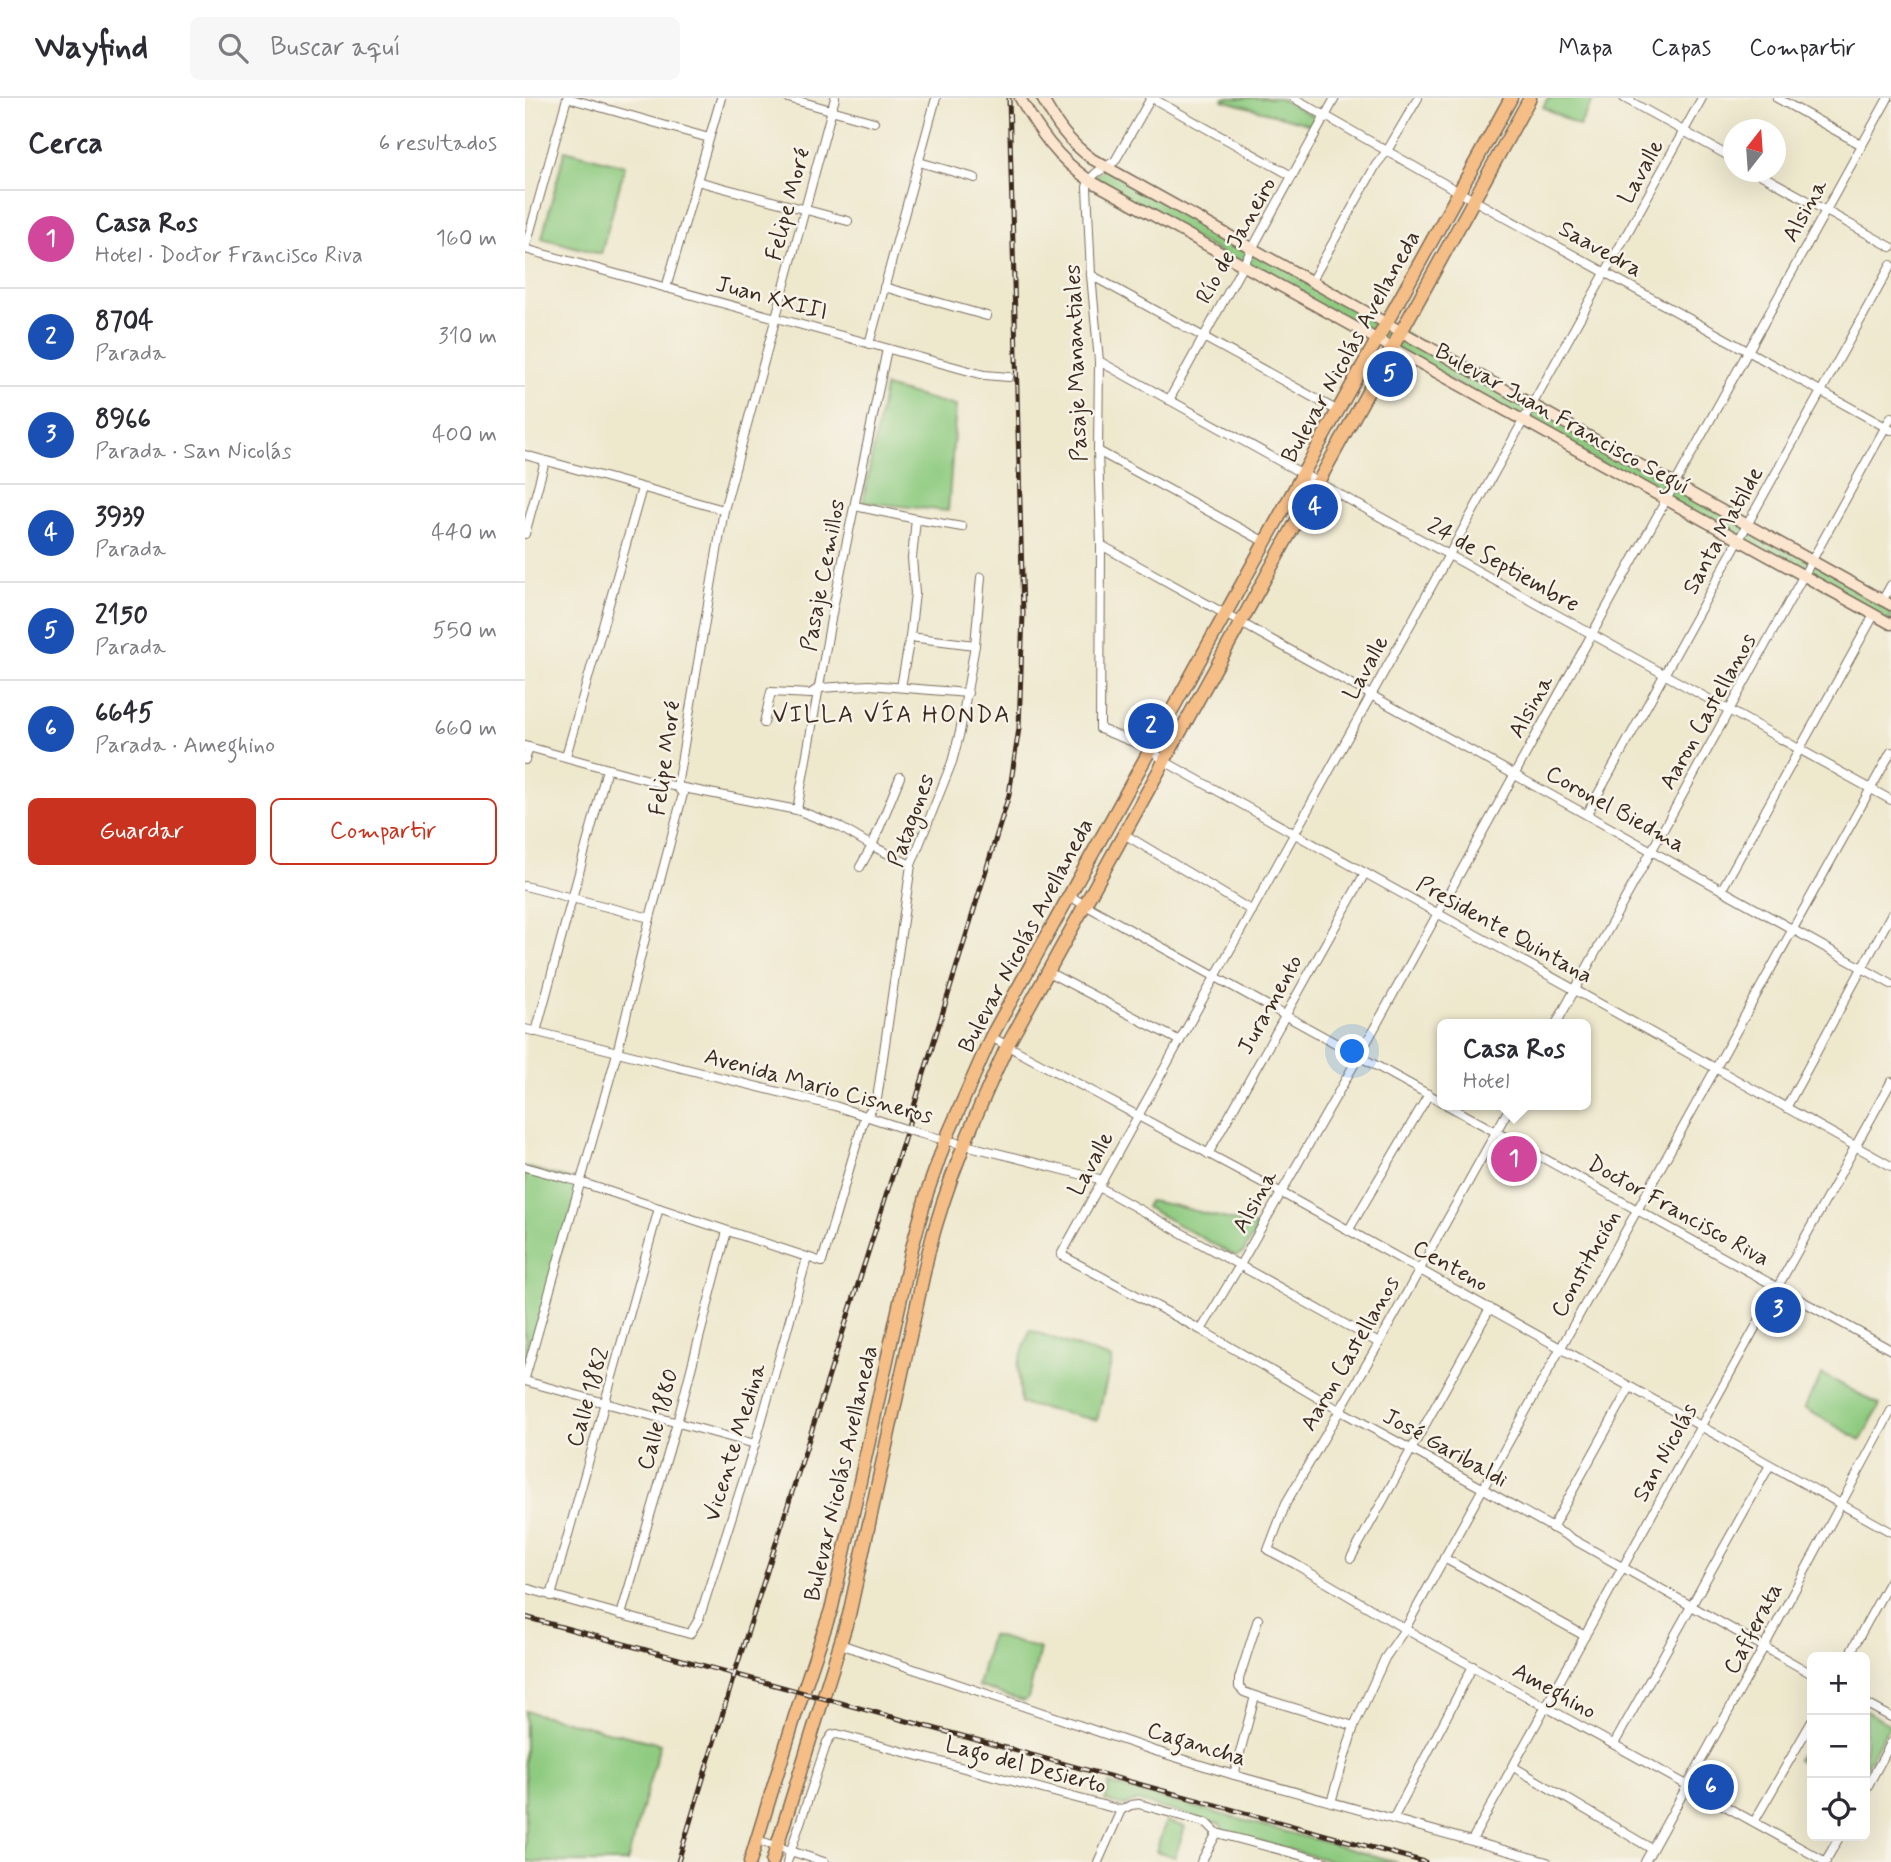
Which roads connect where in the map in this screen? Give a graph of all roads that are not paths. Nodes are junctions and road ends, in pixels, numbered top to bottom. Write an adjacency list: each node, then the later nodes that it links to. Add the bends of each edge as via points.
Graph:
1 (567, 98): 22 (street); 39 (street)
2 (721, 98): 22 (street)
3 (787, 98): 18 (street)
4 (835, 98): 18 (street, Felipe Moré)
5 (936, 98): 26 (street)
6 (1020, 98): 30 (main road, Bulevar Juan Francisco Seguí, via 1055,151)
7 (1042, 98): 27 (main road, Bulevar Juan Francisco Seguí, via 1061,131)
8 (1152, 98): 27 (street, via 1115,161); 28 (street)
9 (1294, 98): 19 (street, Saavedra)
10 (1335, 98): 19 (street, Río de Janeiro)
11 (1418, 98): 24 (street)
12 (1511, 98): 33 (main road, Bulevar Nicolás Avellaneda)
13 (1530, 98): 34 (main road, Bulevar Nicolás Avellaneda)
14 (1625, 98): 21 (street)
15 (1702, 98): 21 (street, Lavalle)
16 (1777, 98): 23 (street)
17 (1888, 98): 23 (street, Alsina)
18 (832, 110): 20 (street); 35 (street, Felipe Moré)
19 (1325, 116): 24 (street, Saavedra); 28 (street, Río de Janeiro)
20 (874, 122)
21 (1684, 131): 25 (street); 43 (street, Lavalle)
22 (709, 138): 31 (street)
23 (1862, 145): 36 (street, Alsina)
24 (1387, 151): 33 (street, Saavedra); 45 (street)
25 (1723, 153)
26 (919, 162): 29 (street); 46 (street)
27 (1106, 167): 30 (street); 40 (main road, Bulevar Juan Francisco Seguí)
28 (1292, 176): 40 (street, Río de Janeiro)
29 (975, 178)
30 (1089, 180): 41 (main road, Bulevar Juan Francisco Seguí); 44 (street, Pasaje Manantiales)
31 (697, 181): 35 (street); 47 (street)
32 (1774, 182): 36 (street)
33 (1459, 192): 34 (street, Saavedra); 50 (main road, Bulevar Nicolás Avellaneda)
34 (1474, 200): 43 (street, Saavedra); 51 (main road, Bulevar Nicolás Avellaneda)
35 (805, 210): 37 (street); 49 (street, Felipe Moré)
36 (1826, 211): 38 (street); 57 (street, Alsina)
37 (848, 222)
38 (1891, 247)
39 (525, 249): 47 (street, Juan XXIII)
40 (1253, 249): 41 (street, Río de Janeiro); 45 (main road, Bulevar Juan Francisco Seguí)
41 (1244, 265): 52 (street, Río de Janeiro); 53 (main road, Bulevar Juan Francisco Seguí)
42 (1891, 265): 60 (street, Santa Matilde)
43 (1606, 273): 57 (street, Saavedra); 62 (street, Lavalle)
44 (1091, 275): 52 (street); 58 (street, Pasaje Manantiales)
45 (1311, 282): 50 (main road, Bulevar Juan Francisco Seguí)
46 (884, 287): 48 (street); 54 (street)
47 (666, 288): 49 (street, Juan XXIII)
48 (986, 316)
49 (776, 318): 54 (street, Juan XXIII); 76 (street, Felipe Moré)
50 (1386, 324): 51 (main road, Bulevar Juan Francisco Seguí); 53 (main road, Bulevar Nicolás Avellaneda)
51 (1401, 332): 55 (main road, Bulevar Nicolás Avellaneda); 62 (main road, Bulevar Juan Francisco Seguí)
52 (1204, 338): 61 (street, Río de Janeiro); 63 (street)
53 (1378, 340): 55 (main road, Bulevar Juan Francisco Seguí); 63 (main road, Bulevar Nicolás Avellaneda)
54 (869, 344): 56 (street, Juan XXIII)
55 (1392, 348): 65 (main road, Bulevar Juan Francisco Seguí); 71 (main road, Bulevar Nicolás Avellaneda)
56 (887, 349): 59 (street, Juan XXIII, via 984,375); 75 (street, Pasaje Cemillos)
57 (1748, 351): 60 (street, Saavedra); 72 (street, Alsina)
58 (1099, 361): 61 (street, 24 de Septiembre); 67 (street, Pasaje Manantiales)
59 (1009, 377)
60 (1821, 391): 66 (street, Saavedra); 78 (street, Santa Matilde)
61 (1169, 400): 70 (street, 24 de Septiembre)
62 (1532, 406): 65 (street, Lavalle); 72 (main road, Bulevar Juan Francisco Seguí)
63 (1338, 411): 70 (main road, Bulevar Nicolás Avellaneda)
64 (1891, 417): 66 (street, Aaron Castellanos)
65 (1524, 421): 74 (main road, Bulevar Juan Francisco Seguí); 84 (street, Lavalle)
66 (1888, 429): 85 (street, Aaron Castellanos)
67 (1098, 451): 82 (street); 83 (street, Pasaje Manantiales)
68 (525, 455): 69 (street)
69 (545, 461): 73 (street); 80 (street)
70 (1303, 474): 71 (street, 24 de Septiembre); 82 (main road, Bulevar Nicolás Avellaneda)
71 (1318, 482): 84 (street, 24 de Septiembre); 92 (main road, Bulevar Nicolás Avellaneda)
72 (1674, 485): 74 (street, Alsina); 78 (main road, Bulevar Juan Francisco Seguí)
73 (642, 488): 76 (street); 109 (street)
74 (1666, 499): 81 (main road, Bulevar Juan Francisco Seguí); 94 (street, Alsina)
75 (855, 506): 77 (street); 99 (street, Pasaje Cemillos)
76 (725, 510): 115 (street, Felipe Moré)
77 (916, 519): 79 (street); 95 (street)
78 (1747, 525): 81 (street, Santa Matilde); 85 (main road, Bulevar Juan Francisco Seguí)
79 (962, 527)
80 (525, 534)
81 (1739, 540): 86 (main road, Bulevar Juan Francisco Seguí); 97 (street, Santa Matilde)
82 (1265, 542): 90 (main road, Bulevar Nicolás Avellaneda)
83 (1101, 545): 90 (street, Coronel Biedma); 104 (street, Pasaje Manantiales)
84 (1449, 555): 94 (street, 24 de Septiembre); 101 (street, Lavalle)
85 (1812, 561): 86 (street, Aaron Castellanos); 89 (main road, Bulevar Juan Francisco Seguí)
86 (1804, 576): 91 (main road, Bulevar Juan Francisco Seguí); 102 (street, Aaron Castellanos)
87 (981, 577): 96 (street, Patagones)
88 (1891, 585): 89 (street)
89 (1887, 603)
90 (1226, 614): 92 (street, Coronel Biedma); 106 (main road, Bulevar Nicolás Avellaneda)
91 (1874, 615): 93 (main road, Bulevar Juan Francisco Seguí); 107 (street)
92 (1241, 622): 101 (street, Coronel Biedma); 111 (main road, Bulevar Nicolás Avellaneda)
93 (1891, 624)
94 (1592, 634): 97 (street, 24 de Septiembre); 113 (street, Alsina)
95 (910, 637): 96 (street); 98 (street)
96 (975, 645): 100 (street, Patagones)
97 (1664, 674): 102 (street, 24 de Septiembre); 119 (street, Santa Matilde)
98 (901, 687): 99 (street); 100 (street)
99 (819, 688): 103 (street, via 810,694 771,692); 118 (street, Pasaje Cemillos)
100 (968, 693): 124 (street, Patagones, via 952,762)
101 (1372, 695): 113 (street, Coronel Biedma); 121 (street, Lavalle)
102 (1730, 711): 107 (street, 24 de Septiembre); 123 (street, Aaron Castellanos)
103 (764, 723)
104 (1100, 729): 106 (street, Presidente Quintana)
105 (527, 747): 109 (street); 110 (street)
106 (1151, 749): 111 (street, Presidente Quintana); 129 (main road, Bulevar Nicolás Avellaneda)
107 (1800, 749): 116 (street, 24 de Septiembre); 128 (street)
108 (1891, 752): 116 (street, Constitución)
109 (566, 756): 112 (street)
110 (525, 760)
111 (1164, 761): 120 (main road, Bulevar Nicolás Avellaneda); 121 (street, Presidente Quintana)
112 (607, 769): 115 (street); 130 (street)
113 (1514, 774): 119 (street, Coronel Biedma); 133 (street, Alsina)
114 (900, 777): 122 (street)
115 (678, 788): 118 (street); 135 (street, Felipe Moré, via 683,794)
116 (1871, 789): 117 (street, 24 de Septiembre); 136 (street, Constitución)
117 (1891, 800)
118 (797, 810): 122 (street)
119 (1587, 814): 123 (street, Coronel Biedma)
120 (1124, 834): 131 (main road, Bulevar Nicolás Avellaneda); 132 (street)
121 (1295, 834): 126 (street, Presidente Quintana); 132 (street, Lavalle)
122 (872, 845): 124 (street); 125 (street)
123 (1652, 850): 128 (street, Coronel Biedma); 141 (street, Aaron Castellanos)
124 (911, 865): 158 (street, Patagones, via 877,1099)
125 (860, 867)
126 (1365, 873): 133 (street, Presidente Quintana); 142 (street, Juramento)
127 (525, 886): 130 (street)
128 (1722, 889): 136 (street, Coronel Biedma)
129 (1069, 896): 131 (street); 146 (main road, Bulevar Nicolás Avellaneda)
130 (572, 898): 135 (street); 145 (street)
131 (1085, 905): 138 (main road, Bulevar Nicolás Avellaneda); 139 (street)
132 (1252, 911): 139 (street, Lavalle)
133 (1437, 914): 141 (street, Presidente Quintana); 150 (street, Alsina)
134 (1891, 915): 137 (street)
135 (650, 918): 149 (street, Felipe Moré)
136 (1793, 929): 137 (street, Coronel Biedma); 151 (street, Constitución)
137 (1862, 967): 140 (street, Coronel Biedma); 155 (street)
138 (1048, 972): 147 (street); 148 (main road, Bulevar Nicolás Avellaneda)
139 (1215, 977): 142 (street); 147 (street, Lavalle)
140 (1891, 984)
141 (1575, 990): 143 (street, Aaron Castellanos); 151 (street, Presidente Quintana)
142 (1285, 1015): 150 (street); 164 (street, Juramento)
143 (1559, 1019)
144 (525, 1029): 145 (street, Avenida Mario Cisneros)
145 (535, 1032): 149 (street, Avenida Mario Cisneros)
146 (991, 1037): 148 (street, Centeno); 161 (main road, Bulevar Nicolás Avellaneda)
147 (1180, 1041): 159 (street, Lavalle)
148 (1007, 1046): 159 (street, Centeno); 162 (main road, Bulevar Nicolás Avellaneda)
149 (617, 1053): 158 (street, Avenida Mario Cisneros); 167 (street, Felipe Moré)
150 (1359, 1056): 153 (street); 169 (street, Alsina)
151 (1715, 1068): 155 (street, Presidente Quintana); 171 (street, Constitución)
152 (1891, 1082): 163 (street, San Nicolás)
153 (1429, 1094): 154 (street); 173 (street)
154 (1437, 1099)
155 (1786, 1108): 163 (street, Presidente Quintana)
156 (1456, 1110): 160 (street, Doctor Francisco Riva)
157 (1508, 1110): 160 (street, Aaron Castellanos)
158 (866, 1115): 161 (street, Avenida Mario Cisneros, bridge); 175 (street, via 822,1262)
159 (1139, 1115): 164 (street, Centeno); 168 (street, Lavalle)
160 (1496, 1132): 171 (street, Doctor Francisco Riva); 177 (street, Aaron Castellanos)
161 (946, 1139): 162 (street, Avenida Mario Cisneros); 232 (main road, Bulevar Nicolás Avellaneda, via 912,1248 832,1607)
162 (963, 1144): 168 (street, Avenida Mario Cisneros); 210 (main road, Bulevar Nicolás Avellaneda, via 928,1254)
163 (1855, 1146): 165 (street, Presidente Quintana); 178 (street, San Nicolás)
164 (1208, 1154): 169 (street, Centeno)
165 (1891, 1166)
166 (525, 1167): 167 (street)
167 (580, 1182): 170 (street); 184 (street, Felipe Moré)
168 (1101, 1184): 174 (street, Lavalle); 176 (street, Avenida Mario Cisneros)
169 (1280, 1192): 173 (street, Centeno); 176 (street, Alsina)
170 (659, 1208): 172 (street); 186 (street, Calle 1882)
171 (1637, 1209): 178 (street, Doctor Francisco Riva); 182 (street, Constitución)
172 (727, 1231): 175 (street); 189 (street, Calle 1880)
173 (1348, 1231): 177 (street, Centeno)
174 (1061, 1255): 180 (street, José Garibaldi)
175 (807, 1258): 191 (street, Vicente Medina)
176 (1240, 1265): 180 (street, Alsina); 181 (street, Avenida Mario Cisneros)
177 (1419, 1270): 179 (street, Centeno); 181 (street, Aaron Castellanos)
178 (1777, 1287): 183 (street, Doctor Francisco Riva); 190 (street, San Nicolás)
179 (1490, 1308): 182 (street, Centeno); 192 (street)
180 (1201, 1330): 187 (street, José Garibaldi)
181 (1379, 1343): 187 (street, Aaron Castellanos)
182 (1559, 1348): 185 (street, Centeno); 194 (street, Constitución)
183 (1891, 1350)
184 (525, 1380): 186 (street)
185 (1630, 1387): 190 (street, Centeno); 196 (street)
186 (605, 1403): 189 (street); 204 (street, Calle 1882)
187 (1339, 1410): 192 (street, José Garibaldi); 198 (street, Aaron Castellanos, via 1286,1503)
188 (1891, 1411): 195 (street, Cafferata)
189 (677, 1423): 191 (street); 206 (street, Calle 1880)
190 (1700, 1426): 193 (street, Centeno); 201 (street, San Nicolás)
191 (755, 1444): 206 (street, Vicente Medina, via 699,1619 690,1634)
192 (1411, 1450): 194 (street, José Garibaldi); 199 (street)
193 (1770, 1465): 195 (street, Centeno); 205 (street)
194 (1482, 1488): 196 (street, José Garibaldi); 200 (street, Constitución)
195 (1840, 1503): 197 (street, Centeno); 211 (street, Cafferata)
196 (1552, 1528): 201 (street, José Garibaldi)
197 (1891, 1532)
198 (1268, 1550): 208 (street, Ameghino)
199 (1351, 1558)
200 (1444, 1558): 208 (street, Constitución); 209 (street)
201 (1623, 1567): 205 (street, José Garibaldi); 209 (street, San Nicolás)
202 (1891, 1579): 212 (street)
203 (525, 1588): 204 (street)
204 (551, 1596): 206 (street)
205 (1691, 1606): 211 (street, José Garibaldi); 222 (street)
206 (621, 1615)
207 (1258, 1619): 215 (street, via 1239,1679 1239,1687)
208 (1405, 1629): 213 (street, Ameghino); 219 (street, Constitución, via 1385,1658)
209 (1585, 1636): 216 (street, San Nicolás)
210 (840, 1644): 224 (street, Cagancha); 235 (main road, Bulevar Nicolás Avellaneda)
211 (1764, 1647): 214 (street, José Garibaldi); 226 (street, Cafferata)
212 (1851, 1652)
213 (1473, 1666): 216 (street, Ameghino); 229 (street)
214 (1807, 1671)
215 (1255, 1696): 219 (street); 224 (street)
216 (1546, 1706): 222 (street, Ameghino); 223 (street, San Nicolás)
217 (1870, 1706): 218 (street)
218 (1891, 1717)
219 (1354, 1726): 227 (street, Constitución)
220 (1807, 1730): 230 (street)
221 (1891, 1743): 225 (street)
222 (1614, 1744): 226 (street, Ameghino)
223 (1512, 1766): 233 (street, San Nicolás); 236 (street)
224 (1234, 1775): 227 (street, Cagancha)
225 (1870, 1782)
226 (1687, 1785): 230 (street, Ameghino); 236 (street, Cafferata)
227 (1331, 1802): 229 (street, Cagancha)
228 (1121, 1810): 231 (street, Lago del Desierto, via 1139,1804 1207,1822); 237 (street, Lago del Desierto, via 832,1735); 242 (street)
229 (1393, 1819): 233 (street, Cagancha)
230 (1754, 1822): 247 (street, Ameghino)
231 (1217, 1833): 243 (street); 244 (street, Lago del Desierto)
232 (757, 1840): 235 (street); 238 (main road, Bulevar Nicolás Avellaneda)
233 (1472, 1840): 245 (street, Cagancha)
234 (1837, 1841): 247 (street)
235 (777, 1846): 237 (street); 239 (main road, Bulevar Nicolás Avellaneda)
236 (1652, 1849): 246 (street, Cafferata)
237 (790, 1851): 240 (street); 241 (street)
238 (750, 1862)
239 (772, 1862)
240 (787, 1862)
241 (824, 1862)
242 (1098, 1862)
243 (1201, 1862)
244 (1326, 1862)
245 (1547, 1862)
246 (1645, 1862)
247 (1825, 1862)

